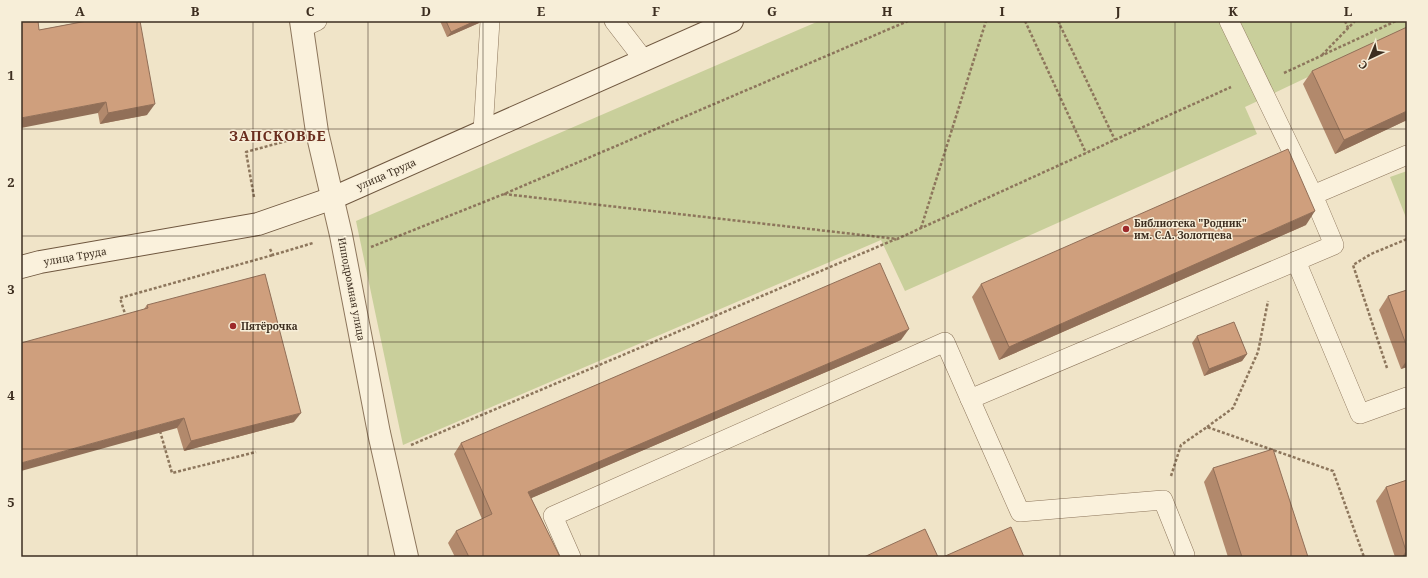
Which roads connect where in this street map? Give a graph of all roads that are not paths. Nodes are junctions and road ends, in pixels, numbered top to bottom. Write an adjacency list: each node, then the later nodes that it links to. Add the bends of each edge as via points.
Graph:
1 (490, 21): 7 (lane)
2 (614, 21): 6 (lane)
3 (732, 21): 6 (main road, улица Труда)
4 (1229, 21): 9 (lane)
5 (307, 23): 10 (main road, Ипподромная улица, via 317,132)
6 (644, 60): 7 (main road, улица Труда)
7 (483, 131): 10 (main road, улица Труда)
8 (1407, 155): 9 (lane)
9 (1313, 195): 11 (lane, via 1334,244)
10 (333, 198): 12 (main road, улица Труда, via 258,224); 16 (main road, Ипподромная улица, via 377,426)
11 (1296, 261): 13 (lane, via 1360,414); 14 (lane)
12 (21, 267)
13 (1407, 397)
14 (970, 399): 15 (lane, via 1020,512 1163,500); 17 (lane, via 945,342 553,516)
15 (1184, 556)
16 (407, 557)
17 (571, 557)

